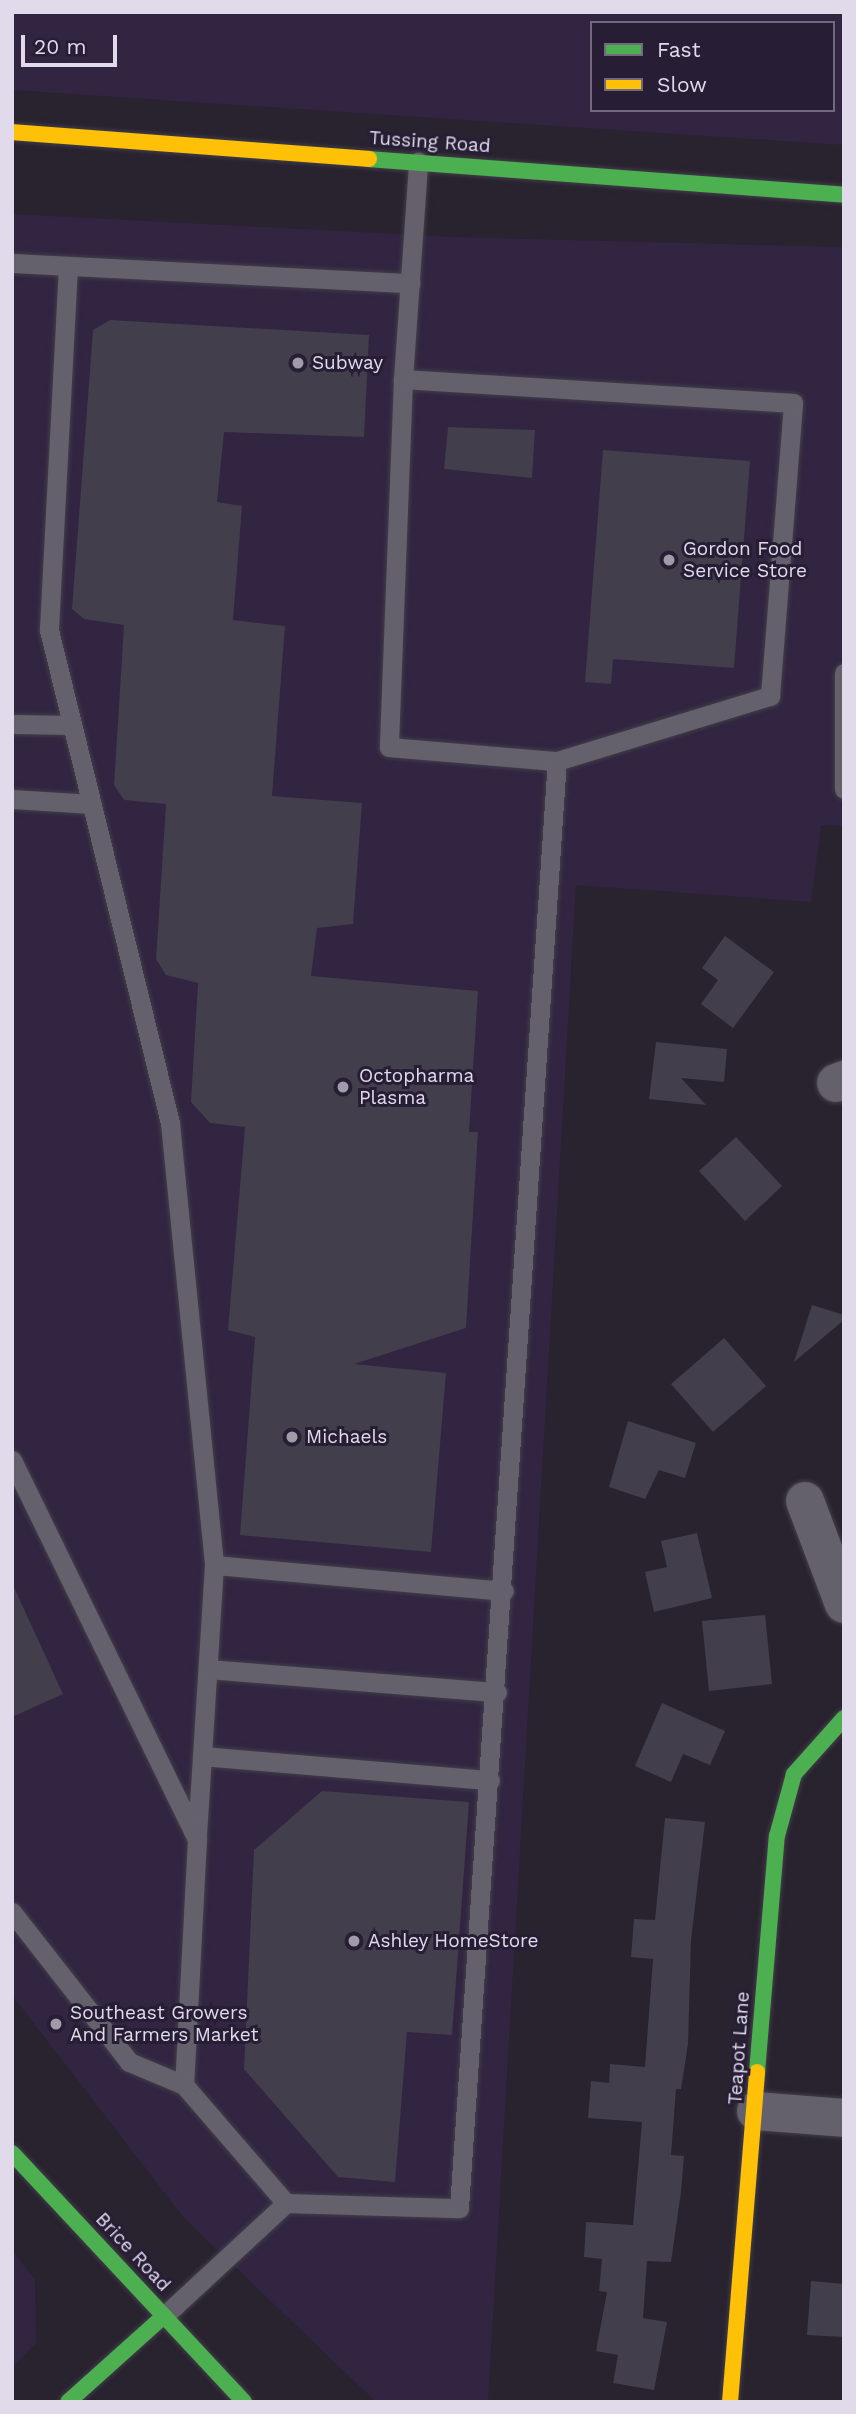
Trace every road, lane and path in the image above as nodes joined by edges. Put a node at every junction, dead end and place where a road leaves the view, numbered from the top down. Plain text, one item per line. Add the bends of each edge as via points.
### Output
1 (12, 132) edge
2 (418, 162) junction
3 (844, 195) edge
4 (12, 263) edge
5 (68, 266) junction
6 (410, 282) junction
7 (403, 379) junction
8 (844, 673) edge
9 (12, 724) edge
10 (72, 725) junction
11 (557, 761) junction
12 (844, 789) edge
13 (12, 799) edge
14 (92, 804) junction
15 (12, 1460) edge
16 (20, 1492) edge
17 (806, 1501) dead end
18 (214, 1565) junction
19 (504, 1591) junction
20 (844, 1604) edge
21 (208, 1669) junction
22 (497, 1692) junction
23 (844, 1718) edge
24 (202, 1756) junction
25 (490, 1780) junction
26 (197, 1839) junction
27 (12, 1912) edge
28 (184, 2085) junction
29 (756, 2111) junction
30 (844, 2118) edge
31 (12, 2153) edge
32 (286, 2203) junction
33 (164, 2316) junction
34 (68, 2402) edge
35 (244, 2402) edge
36 (730, 2402) edge

1 - 2 main road, Tussing Road
2 - 3 main road, Tussing Road
2 - 6 lane
4 - 5 lane
5 - 6 lane
5 - 10 lane via 49,630
6 - 7 lane
7 - 11 lane via 389,747
7 - 11 lane via 793,403 770,696
8 - 12 lane
9 - 10 lane
10 - 14 lane
11 - 19 lane
13 - 14 lane
14 - 18 lane via 170,1123
15 - 16 lane
16 - 26 lane
17 - 20 street
18 - 19 lane
18 - 21 lane
19 - 22 lane
21 - 22 lane
21 - 24 lane
22 - 25 lane
23 - 29 main road, Teapot Lane via 808,1754 783,1803
24 - 25 lane
24 - 26 lane
25 - 32 lane via 459,2208
26 - 28 lane
27 - 28 lane via 129,2062
28 - 32 lane
29 - 30 street
29 - 36 main road, Teapot Lane
31 - 33 main road, Brice Road
32 - 33 lane
33 - 34 main road, Brice Road
33 - 35 main road

